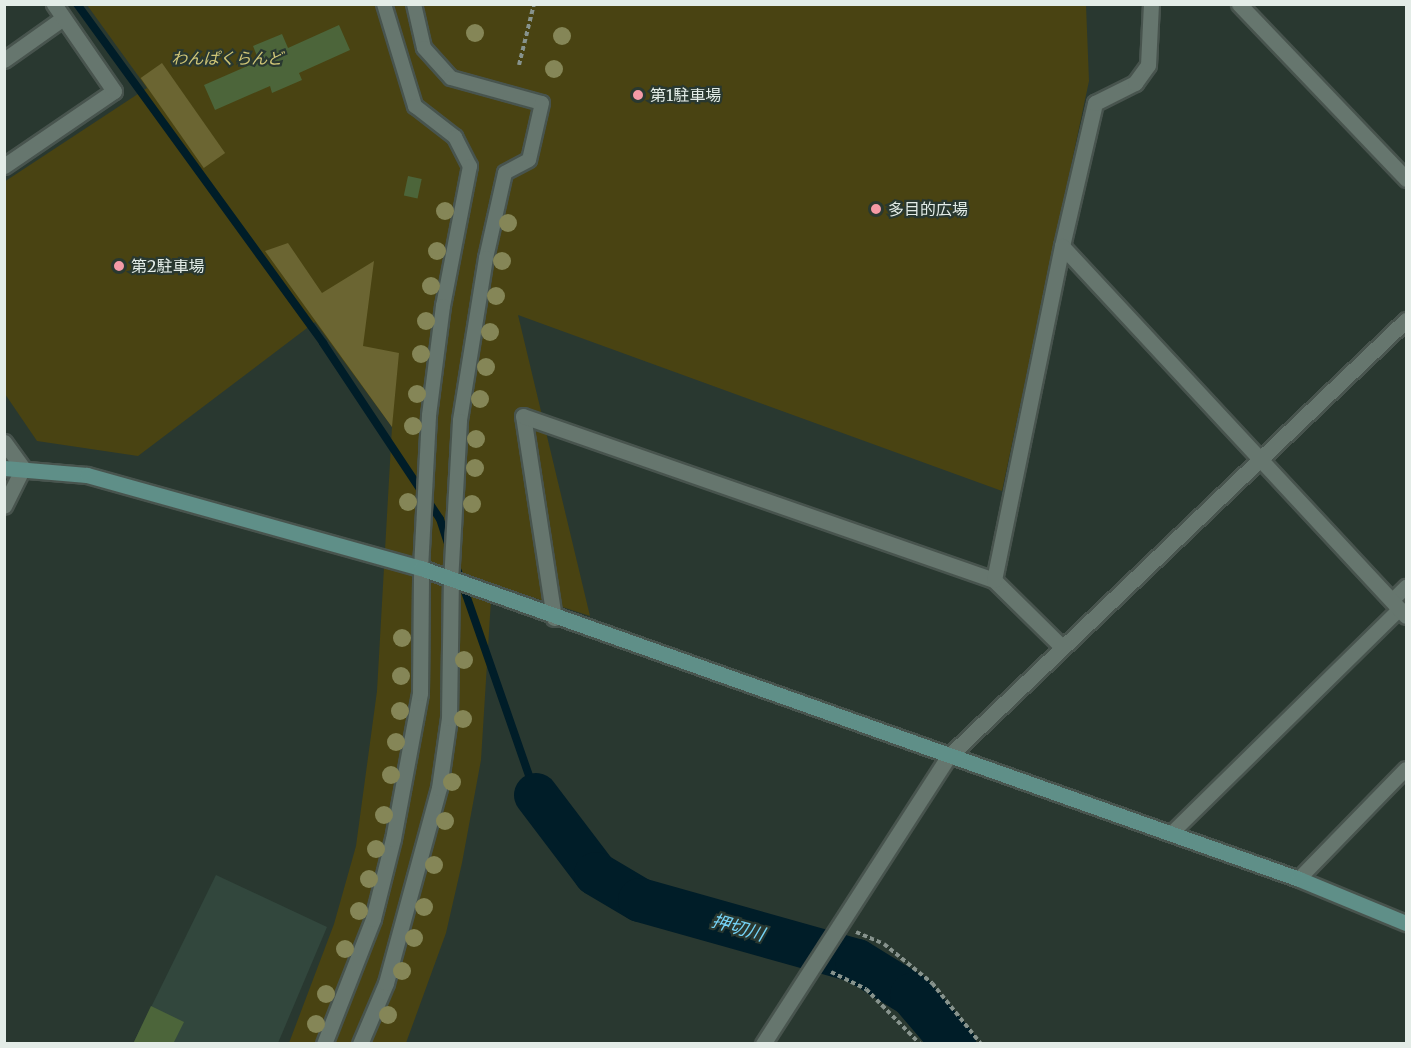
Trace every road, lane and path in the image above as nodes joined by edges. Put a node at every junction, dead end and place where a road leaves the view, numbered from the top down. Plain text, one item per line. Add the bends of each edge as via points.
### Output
1 (54, 4) edge
2 (384, 4) edge
3 (414, 4) edge
4 (534, 4) edge
5 (1151, 4) edge
6 (1239, 4) edge
7 (63, 18) junction
8 (4, 60) edge
9 (519, 65) dead end
10 (4, 166) edge
11 (1407, 179) edge
12 (1062, 246) junction
13 (1407, 320) edge
14 (4, 442) edge
15 (1260, 458) junction
16 (4, 468) edge
17 (23, 468) junction
18 (4, 506) edge
19 (421, 568) junction
20 (451, 580) junction
21 (994, 580) junction
22 (1407, 587) edge
23 (1400, 609) edge
24 (554, 618) junction
25 (1062, 647) junction
26 (948, 757) junction
27 (1407, 770) edge
28 (1170, 834) junction
29 (1299, 879) junction
30 (1407, 923) edge
31 (842, 926) junction
32 (817, 965) junction
33 (324, 1044) edge
34 (360, 1044) edge
35 (763, 1044) edge
36 (920, 1044) edge
37 (981, 1044) edge

1 - 7 street
2 - 19 lane via 415,106 455,137 470,166 442,306 429,416
3 - 20 lane via 424,48 451,78 542,103 529,160 505,172 486,258 460,421
4 - 9 path
5 - 12 street via 1148,65 1135,83 1095,103
6 - 11 street
7 - 8 street
7 - 10 street via 114,91
12 - 15 street
12 - 21 street
13 - 15 street
14 - 17 street
15 - 23 street
15 - 25 street
16 - 17 street
17 - 18 street
17 - 19 street via 87,475 177,497
19 - 20 street
19 - 33 street via 420,693 393,839 373,919
20 - 24 street
20 - 34 street via 448,718 439,788 386,983
21 - 24 street via 523,417
21 - 25 street
22 - 23 lane
23 - 28 lane
24 - 26 street
25 - 26 street
26 - 28 street
26 - 31 street
27 - 29 lane
28 - 29 street
29 - 30 street
31 - 32 street
31 - 37 path via 884,944 932,983
32 - 35 street
32 - 36 path via 866,989

